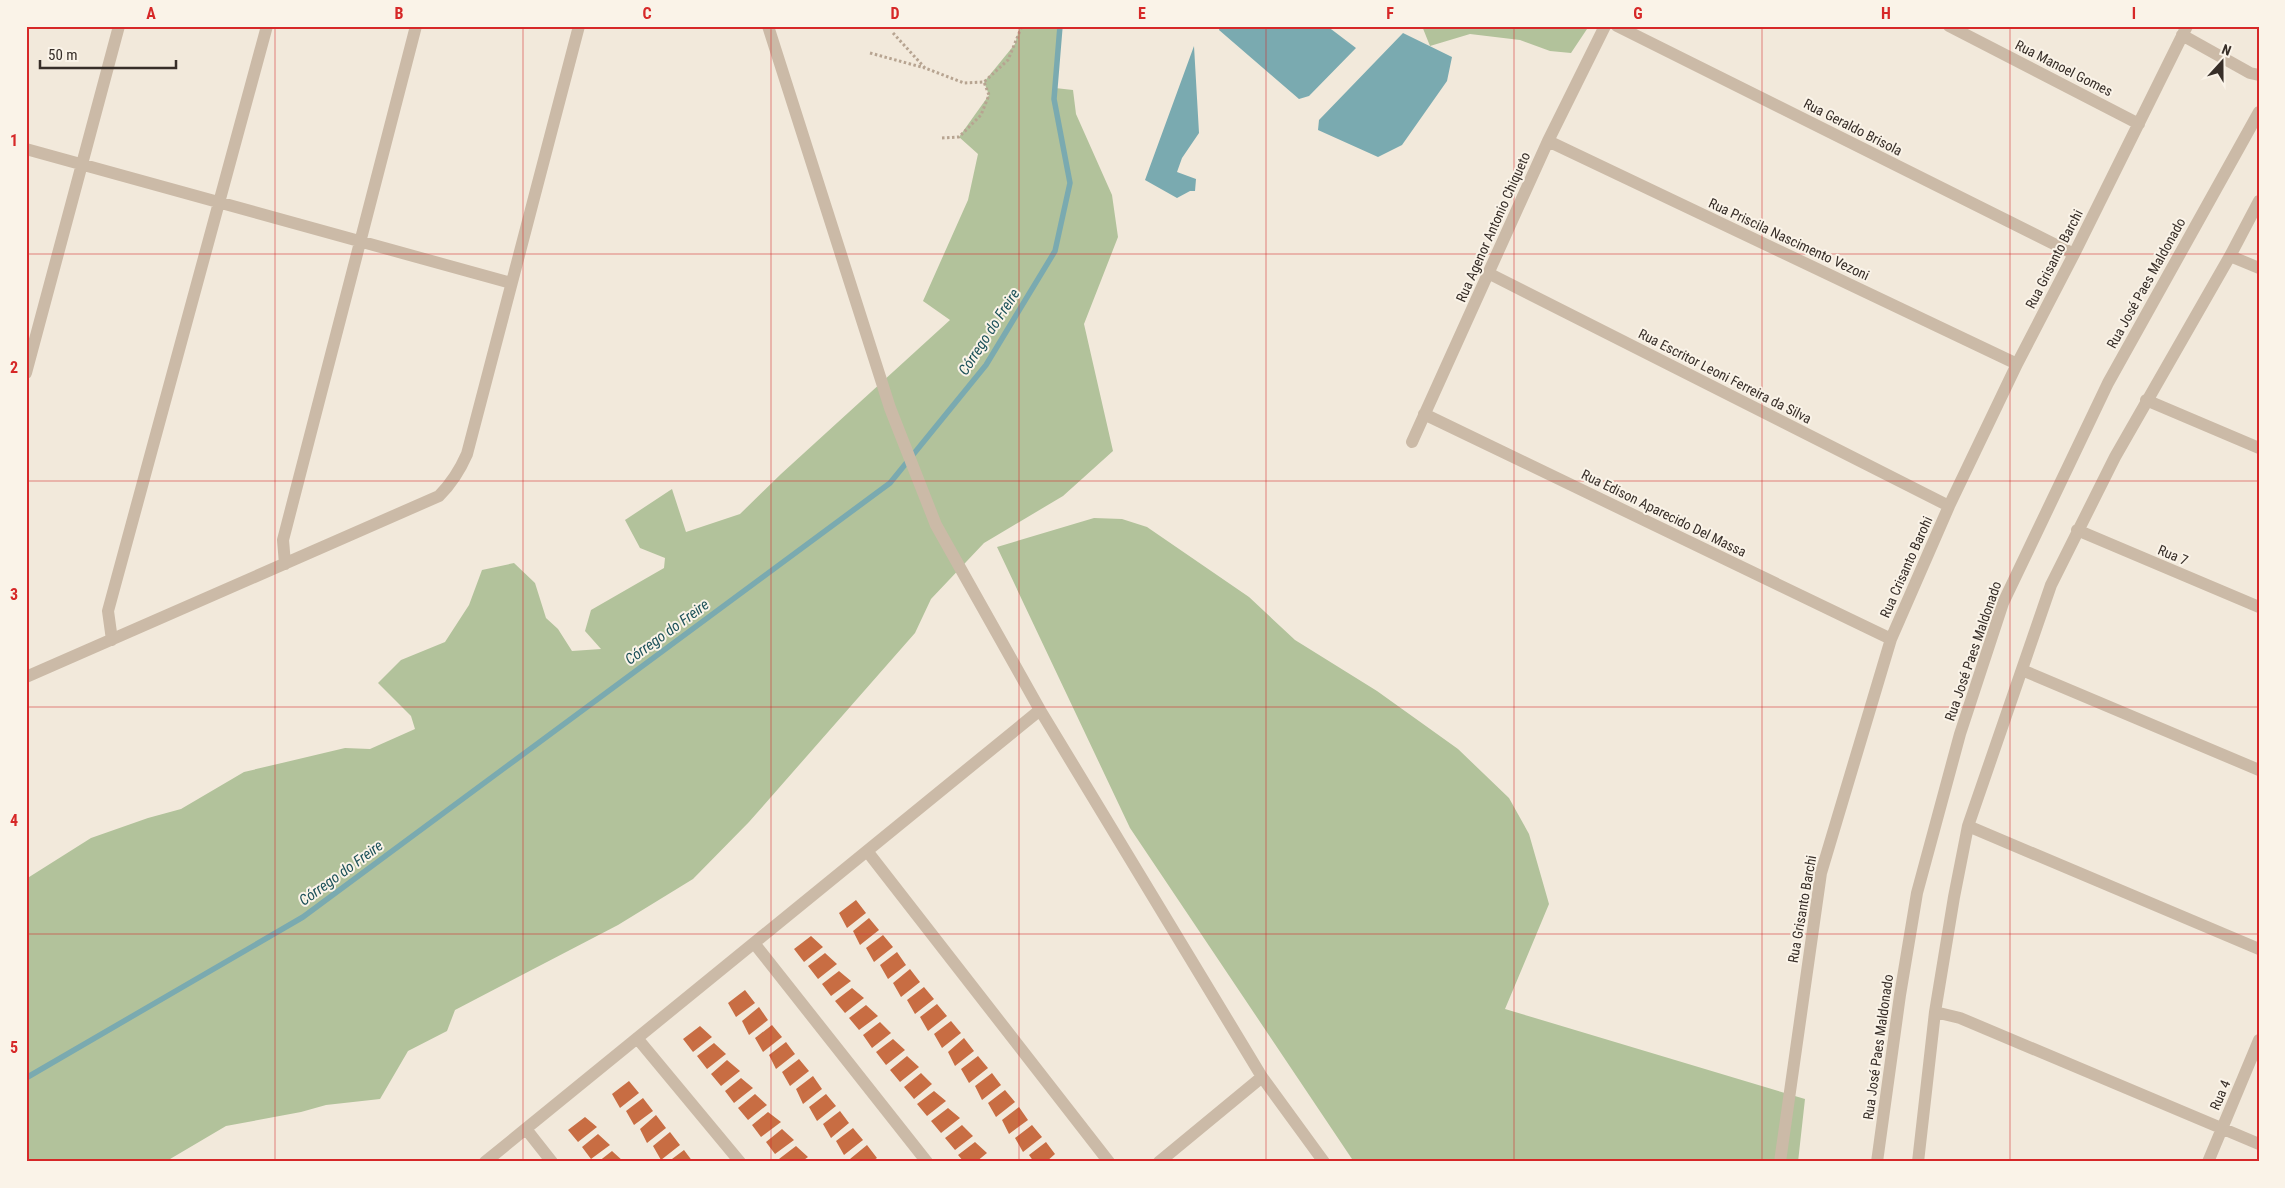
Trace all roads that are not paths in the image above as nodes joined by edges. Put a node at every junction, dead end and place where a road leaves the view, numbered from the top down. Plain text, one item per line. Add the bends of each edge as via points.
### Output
1 (119, 26) edge
2 (267, 26) edge
3 (416, 26) edge
4 (580, 26) edge
5 (768, 26) edge
6 (1605, 26) edge
7 (1617, 26) edge
8 (1949, 26) edge
9 (2185, 31) edge
10 (2259, 75) edge
11 (2259, 112) edge
12 (2139, 124) junction
13 (1548, 141) junction
14 (26, 149) edge
15 (82, 165) junction
16 (2259, 201) edge
17 (218, 202) junction
18 (359, 241) junction
19 (2074, 254) junction
20 (2230, 256) junction
21 (2259, 268) edge
22 (1488, 273) junction
23 (511, 283) junction
24 (2017, 364) junction
25 (26, 373) edge
26 (2146, 400) junction
27 (1424, 414) junction
28 (1412, 442) dead end
29 (2259, 448) edge
30 (1949, 506) junction
31 (2076, 530) junction
32 (285, 564) junction
33 (2259, 608) edge
34 (1891, 639) junction
35 (112, 640) junction
36 (2022, 670) junction
37 (26, 677) edge
38 (1040, 710) junction
39 (2259, 770) edge
40 (1968, 826) junction
41 (867, 851) junction
42 (754, 943) junction
43 (2259, 949) edge
44 (1935, 1012) junction
45 (637, 1038) junction
46 (2259, 1040) edge
47 (1262, 1077) junction
48 (526, 1129) junction
49 (2222, 1129) junction
50 (2259, 1144) edge
51 (485, 1162) edge
52 (552, 1162) edge
53 (740, 1162) edge
54 (927, 1162) edge
55 (1109, 1162) edge
56 (1159, 1162) edge
57 (1324, 1162) edge
58 (1780, 1162) edge
59 (1877, 1162) edge
60 (1918, 1162) edge
61 (2208, 1162) edge

1 - 15 street
2 - 17 street
3 - 18 street
4 - 23 street
5 - 38 street via 890,408 936,524
6 - 13 street, Rua Agenor Antonio Chiqueto
7 - 19 street, Rua Geraldo Brisola
8 - 12 street, Rua Manoel Gomes
9 - 10 street via 2250,73
9 - 12 street, Rua Grisanto Barchi
11 - 59 street, Rua José Paes Maldonado via 2108,383 2003,604 1960,734 1917,893
12 - 19 street, Rua Grisanto Barchi
13 - 22 street, Rua Agenor Antonio Chiqueto
13 - 24 street, Rua Priscila Nascimento Vezoni
14 - 15 street
15 - 17 street
15 - 25 street
16 - 20 street
17 - 18 street
17 - 35 street via 108,611
18 - 23 street
18 - 32 street via 283,540
19 - 24 street, Rua Grisanto Barchi
20 - 21 street
20 - 26 street
22 - 27 street, Rua Agenor Antonio Chiqueto
22 - 30 street, Rua Escritor Leoni Ferreira da Silva
23 - 32 street via 466,454 454,480 439,496
24 - 30 street, Rua Grisanto Barchi
26 - 29 street
26 - 31 street
27 - 28 street, Rua Agenor Antonio Chiqueto
27 - 34 street, Rua Edison Aparecido Del Massa
30 - 34 street, Rua Crisanto Barohi
31 - 33 street, Rua 7
31 - 36 street via 2051,585
32 - 35 street
34 - 58 street, Rua Grisanto Barchi via 1821,873
35 - 37 street
36 - 39 street
36 - 40 street
38 - 41 street
38 - 47 street
40 - 43 street
40 - 44 street
41 - 42 street
41 - 55 street
42 - 45 street
42 - 54 street
44 - 49 street via 1960,1018
44 - 60 street
45 - 48 street
45 - 53 street
46 - 49 street, Rua 4
47 - 56 street
47 - 57 street
48 - 51 street
48 - 52 street
49 - 50 street
49 - 61 street, Rua 4

